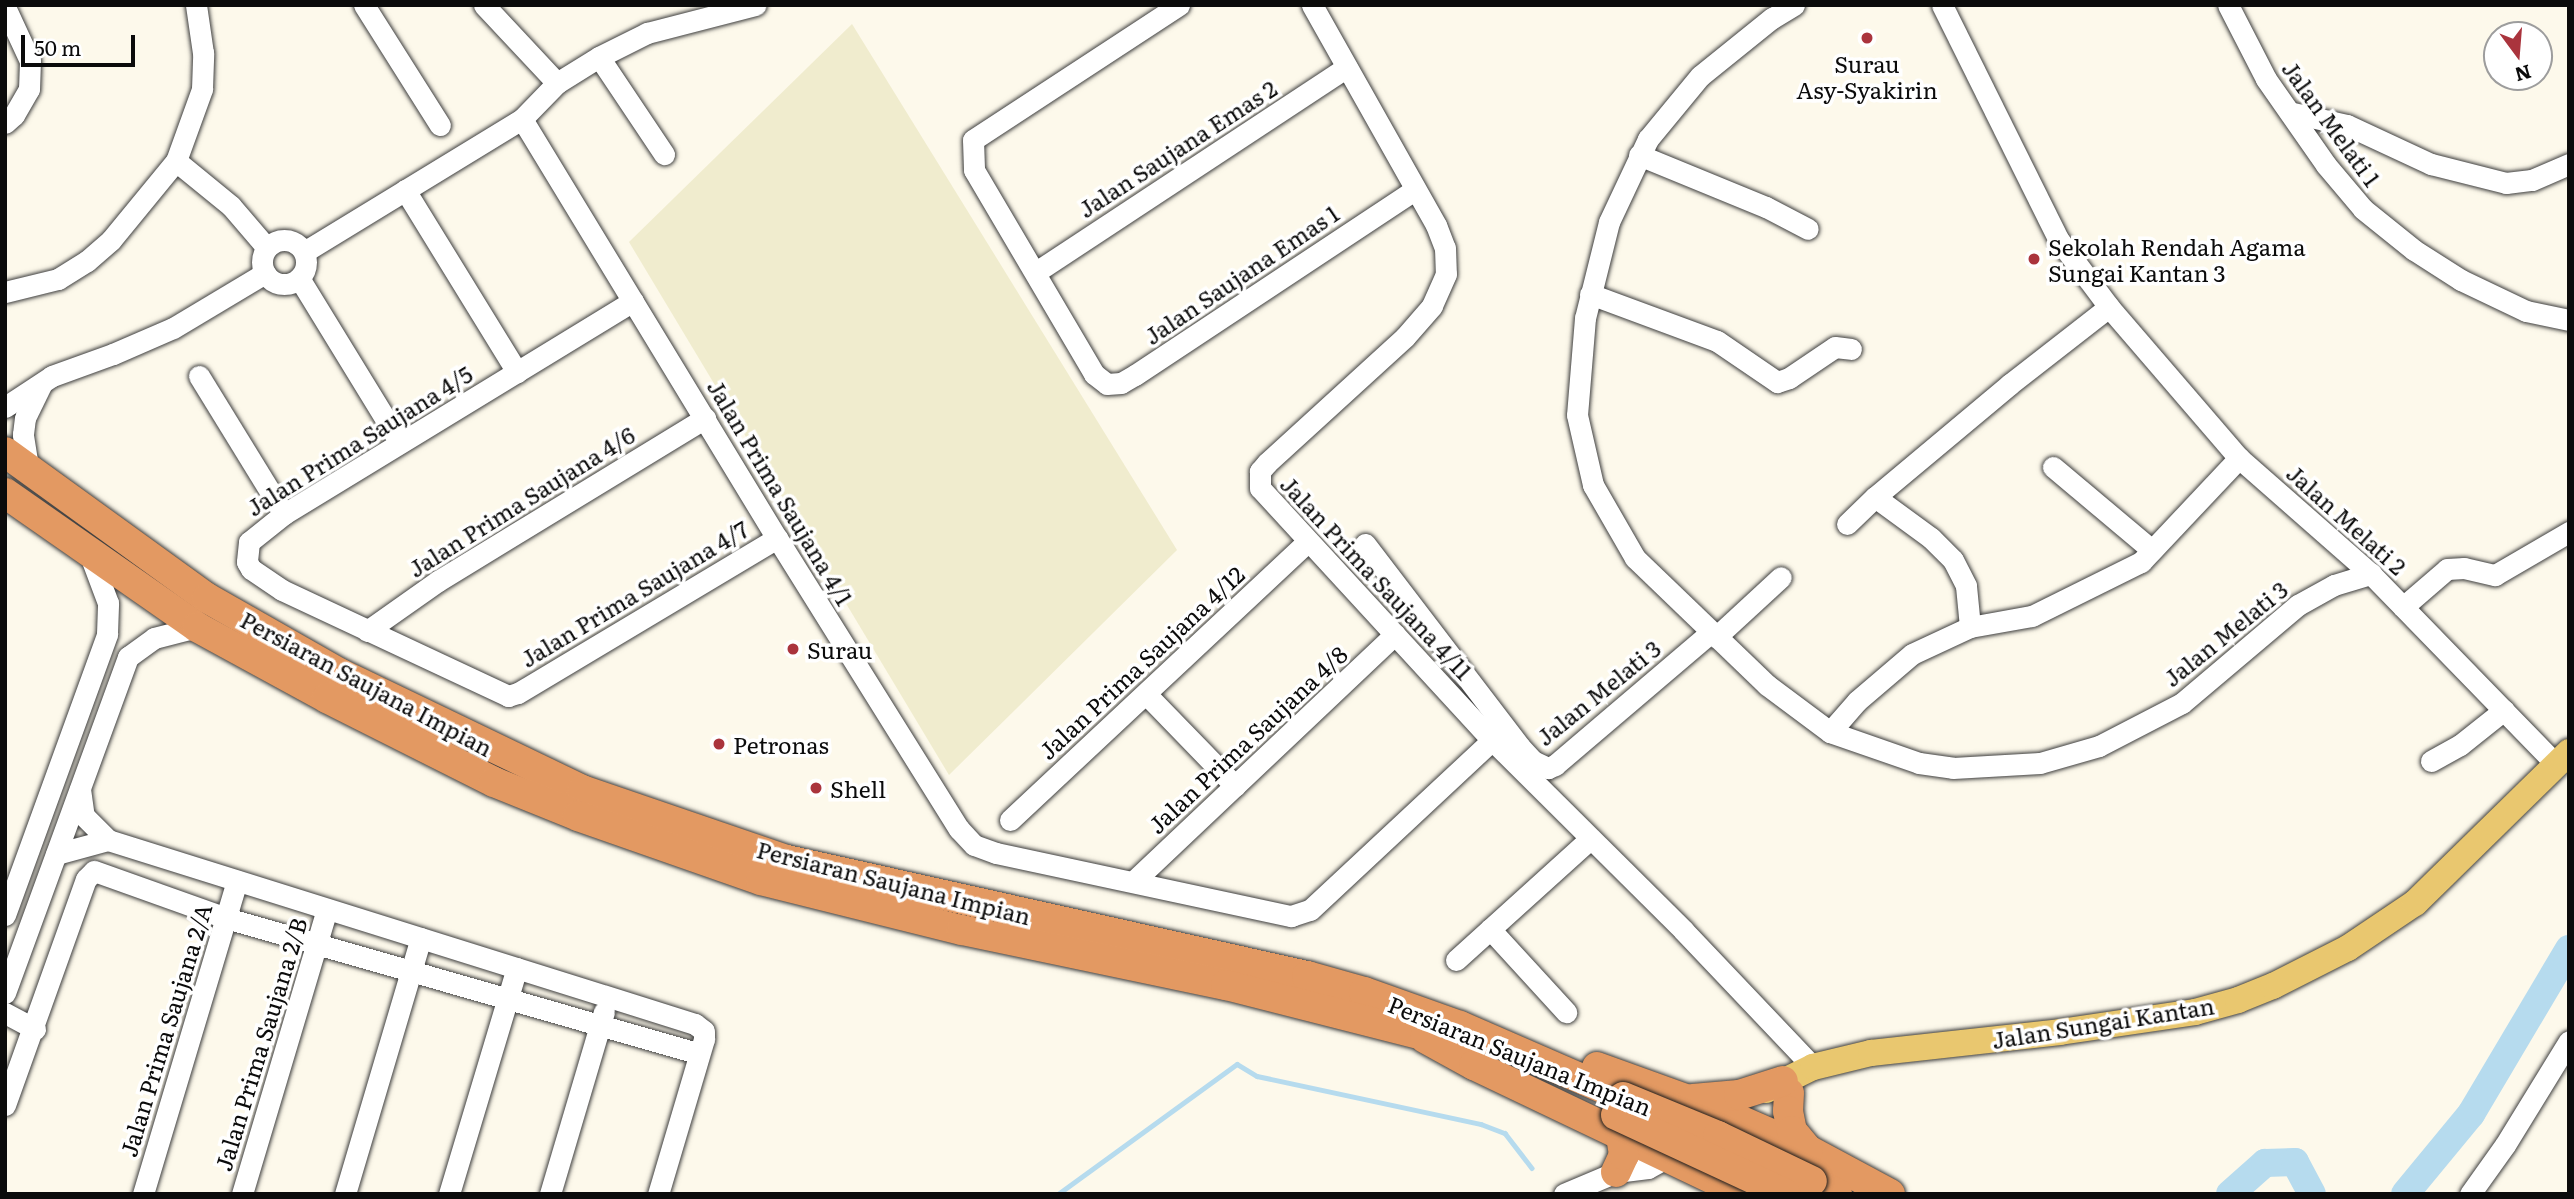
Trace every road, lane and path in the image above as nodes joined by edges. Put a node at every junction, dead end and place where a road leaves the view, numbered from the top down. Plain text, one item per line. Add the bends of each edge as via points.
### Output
1 (196, 5) edge
2 (364, 5) edge
3 (484, 5) edge
4 (755, 5) edge
5 (1179, 5) edge
6 (1311, 5) edge
7 (1794, 5) edge
8 (1942, 5) edge
9 (2228, 5) edge
10 (5, 7) edge
11 (679, 15) edge
12 (599, 57) junction
13 (1347, 67) junction
14 (557, 83) junction
15 (2292, 113) junction
16 (522, 119) junction
17 (5, 123) edge
18 (440, 125) dead end
19 (664, 154) dead end
20 (1639, 155) junction
21 (176, 161) junction
22 (2569, 164) edge
23 (405, 190) junction
24 (1415, 190) junction
25 (1808, 229) dead end
26 (267, 248) junction
27 (303, 252) junction
28 (1036, 272) junction
29 (265, 273) junction
30 (299, 278) junction
31 (5, 292) edge
32 (1590, 294) junction
33 (633, 301) junction
34 (2109, 307) junction
35 (2569, 320) edge
36 (1851, 349) dead end
37 (517, 372) junction
38 (199, 376) dead end
39 (41, 385) junction
40 (5, 407) edge
41 (705, 418) junction
42 (400, 443) junction
43 (2239, 458) junction
44 (17, 460) edge
45 (2053, 467) dead end
46 (5, 493) edge
47 (1875, 497) junction
48 (284, 514) junction
49 (1847, 524) dead end
50 (2569, 532) edge
51 (777, 538) junction
52 (1308, 541) junction
53 (1365, 544) dead end
54 (2152, 550) junction
55 (90, 555) junction
56 (2371, 573) junction
57 (1781, 577) dead end
58 (2403, 607) junction
59 (197, 627) junction
60 (1970, 627) junction
61 (367, 631) junction
62 (1395, 634) junction
63 (1714, 635) junction
64 (518, 693) joint
65 (1146, 694) junction
66 (2504, 710) junction
67 (1830, 732) junction
68 (1492, 740) junction
69 (2562, 758) edge
70 (2431, 761) dead end
71 (1235, 786) junction
72 (80, 789) junction
73 (1010, 820) dead end
74 (1590, 839) junction
75 (108, 840) junction
76 (56, 854) junction
77 (237, 881) junction
78 (1134, 881) junction
79 (327, 909) junction
80 (5, 915) edge
81 (226, 918) junction
82 (1490, 929) junction
83 (421, 938) junction
84 (317, 944) junction
85 (1456, 960) dead end
86 (517, 968) junction
87 (411, 971) junction
88 (5, 993) edge
89 (609, 997) junction
90 (507, 999) junction
91 (1566, 1012) dead end
92 (5, 1013) edge
93 (600, 1026) junction
94 (1460, 1026) junction
95 (35, 1029) junction
96 (2569, 1041) edge
97 (702, 1047) junction
98 (1845, 1060) junction
99 (1813, 1067) junction
100 (1786, 1087) junction
101 (1689, 1099) junction
102 (5, 1105) edge
103 (1620, 1116) junction
104 (1730, 1116) junction
105 (1808, 1150) junction
106 (1659, 1154) junction
107 (1616, 1172) junction
108 (1812, 1190) edge
109 (143, 1194) edge
110 (242, 1194) edge
111 (345, 1194) edge
112 (449, 1194) edge
113 (550, 1194) edge
114 (658, 1194) edge
115 (1564, 1194) edge
116 (1745, 1194) edge
117 (1890, 1194) edge
118 (2470, 1194) edge

1 - 21 street via 203,53 202,89
2 - 18 street
3 - 14 street
4 - 11 street
5 - 28 street via 973,140 974,170
6 - 13 street, Jalan Prima Saujana 4/11
7 - 20 street, Jalan Melati 3 via 1700,76
8 - 34 street, Jalan Melati 2 via 2052,228
9 - 15 street, Jalan Melati 1 via 2266,79
10 - 17 street via 30,61 29,89
11 - 12 street
12 - 14 street
12 - 19 street
13 - 24 street, Jalan Prima Saujana 4/11
13 - 28 street, Jalan Saujana Emas 2
14 - 16 street
15 - 22 street via 2347,125 2431,164 2506,183 2532,180
15 - 35 street, Jalan Melati 1 via 2326,165 2363,209 2414,250 2461,280 2526,311
16 - 23 street
16 - 33 street, Jalan Prima Saujana 4/1
20 - 25 street
20 - 32 street, Jalan Melati 3 via 1609,222
21 - 26 street via 231,206
21 - 31 street via 111,240 87,261 58,279
23 - 27 street
23 - 37 street
24 - 28 street, Jalan Saujana Emas 1 via 1121,383 1107,384 1094,374
24 - 52 street, Jalan Prima Saujana 4/11 via 1445,248 1446,274 1437,298 1405,337 1260,471 1260,488
26 - 27 street via 287,241
26 - 29 street
27 - 30 street via 306,265
29 - 30 street via 282,284
29 - 39 street via 150,340 52,376
30 - 42 street
32 - 36 street via 1717,341 1777,382 1789,379 1835,347
32 - 63 street, Jalan Melati 3 via 1577,415 1593,485 1635,558
33 - 37 street, Jalan Prima Saujana 4/5
33 - 41 street, Jalan Prima Saujana 4/1
34 - 43 street, Jalan Melati 2
34 - 47 street
37 - 42 street, Jalan Prima Saujana 4/5
38 - 48 street
39 - 40 street
39 - 44 street via 24,426
41 - 51 street, Jalan Prima Saujana 4/1
41 - 61 street, Jalan Prima Saujana 4/6 via 438,581
42 - 48 street, Jalan Prima Saujana 4/5
43 - 54 street
43 - 56 street, Jalan Melati 2
44 - 94 highway, Persiaran Saujana Impian via 207,598 341,674 582,790 787,860 1307,976
45 - 54 street
46 - 55 highway, Persiaran Saujana Impian
47 - 49 street
47 - 60 street via 1954,560 1966,586
48 - 61 street, Jalan Prima Saujana 4/5 via 249,542 251,569 267,582
50 - 58 street via 2495,576 2447,569
51 - 64 street, Jalan Prima Saujana 4/7
51 - 78 street, Jalan Prima Saujana 4/1 via 974,845
52 - 62 street, Jalan Prima Saujana 4/11
52 - 65 street, Jalan Prima Saujana 4/12
53 - 63 street, Jalan Melati 3 via 1520,747 1548,768
54 - 60 street via 2141,562 2032,616
55 - 59 highway, Persiaran Saujana Impian
55 - 80 street via 108,603 107,634
56 - 58 street, Jalan Melati 2
56 - 67 street, Jalan Melati 3 via 2334,585 2298,605 2182,703 2099,746 2040,763 1953,768 1919,763
57 - 63 street
58 - 66 street, Jalan Melati 2
59 - 72 street via 153,638 128,657
59 - 103 highway, Persiaran Saujana Impian via 494,782 644,840 761,880 962,930 1226,985 1412,1031 1474,1049
60 - 67 street via 1912,654 1857,701
61 - 64 street, Jalan Prima Saujana 4/5 via 498,692
62 - 68 street, Jalan Prima Saujana 4/11
62 - 71 street, Jalan Prima Saujana 4/8
63 - 67 street, Jalan Melati 3 via 1767,685
65 - 71 street
65 - 73 street, Jalan Prima Saujana 4/12
66 - 69 street, Jalan Melati 2
66 - 70 street
68 - 74 street, Jalan Prima Saujana 4/11
68 - 78 street, Jalan Prima Saujana 4/1 via 1310,910 1291,916
69 - 98 main road, Jalan Sungai Kantan via 2414,903 2348,948 2273,986 2195,1012 1905,1048
71 - 78 street, Jalan Prima Saujana 4/8
72 - 75 street via 84,816
72 - 76 street
74 - 82 street
74 - 99 street, Jalan Prima Saujana 4/11
75 - 76 street
75 - 77 street
76 - 88 street
77 - 79 street
77 - 81 street, Jalan Prima Saujana 2/A
79 - 83 street
79 - 84 street, Jalan Prima Saujana 2/B
81 - 84 street
81 - 95 street via 94,872 86,879
81 - 109 street, Jalan Prima Saujana 2/A
82 - 85 street
82 - 91 street
83 - 86 street
83 - 87 street
84 - 87 street
84 - 110 street, Jalan Prima Saujana 2/B
86 - 89 street
86 - 90 street
87 - 90 street
87 - 111 street
89 - 93 street
89 - 97 street via 695,1024 704,1031
90 - 93 street
90 - 112 street
92 - 95 street
93 - 97 street
93 - 113 street
94 - 101 highway via 1494,1032
94 - 103 highway, Persiaran Saujana Impian
95 - 102 street
96 - 118 street
97 - 114 street
98 - 99 main road, Jalan Sungai Kantan
98 - 100 main road, Jalan Sungai Kantan
99 - 100 main road, Jalan Sungai Kantan
100 - 101 highway
100 - 104 main road, Jalan Sungai Kantan
100 - 105 highway via 1792,1131
101 - 104 highway
103 - 106 highway
103 - 107 highway via 1624,1155
103 - 108 highway, Persiaran Saujana Impian, bridge
104 - 105 highway
104 - 106 main road, Jalan Sungai Kantan
105 - 117 highway
106 - 107 street
106 - 116 highway
107 - 115 street

